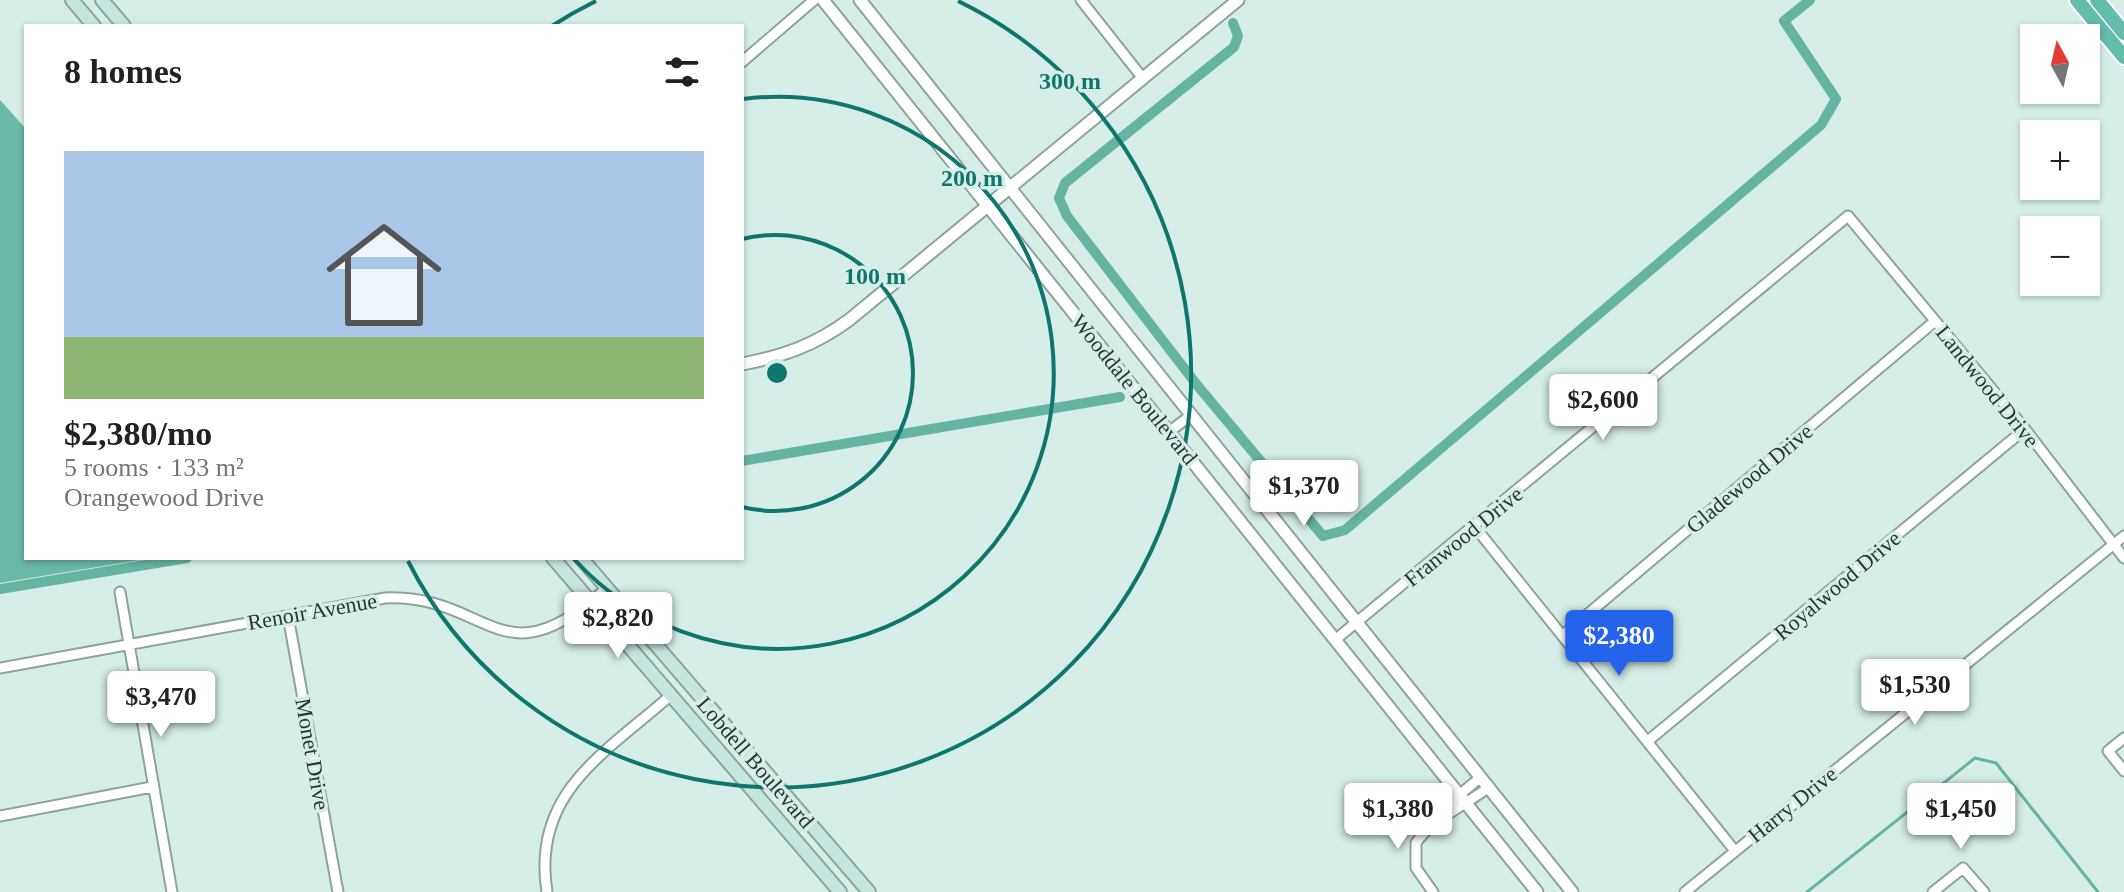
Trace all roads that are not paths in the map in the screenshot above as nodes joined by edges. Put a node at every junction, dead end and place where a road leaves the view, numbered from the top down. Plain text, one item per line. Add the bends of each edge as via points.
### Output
1 (72, 0) edge
2 (102, 0) edge
3 (814, 0) edge
4 (823, 0) edge
5 (860, 0) edge
6 (1081, 0) edge
7 (1238, 0) edge
8 (2077, 0) edge
9 (2097, 0) edge
10 (92, 24) edge
11 (122, 24) edge
12 (2124, 33) edge
13 (2124, 57) edge
14 (744, 60) edge
15 (1141, 76) junction
16 (1007, 187) junction
17 (987, 204) junction
18 (1848, 216) joint
19 (1935, 321) junction
20 (744, 364) edge
21 (1191, 415) junction
22 (2025, 429) junction
23 (1169, 432) junction
24 (1475, 527) junction
25 (2124, 536) edge
26 (2113, 545) junction
27 (2124, 558) edge
28 (555, 560) edge
29 (583, 560) edge
30 (607, 588) junction
31 (120, 592) dead end
32 (592, 602) junction
33 (288, 616) junction
34 (1358, 622) junction
35 (1563, 635) junction
36 (1335, 640) junction
37 (655, 644) junction
38 (129, 645) junction
39 (639, 657) junction
40 (0, 668) edge
41 (671, 695) junction
42 (2124, 738) edge
43 (1649, 740) junction
44 (2124, 771) edge
45 (1485, 782) junction
46 (152, 787) junction
47 (1463, 799) junction
48 (0, 816) edge
49 (1735, 851) junction
50 (854, 874) junction
51 (839, 891) edge
52 (172, 892) edge
53 (338, 892) edge
54 (547, 892) edge
55 (869, 892) edge
56 (1433, 892) edge
57 (1537, 892) edge
58 (1572, 892) edge
59 (1685, 892) edge
60 (1933, 892) edge
61 (1984, 892) edge

1 - 10 main road
2 - 11 main road
3 - 14 street
4 - 17 street, Wooddale Boulevard
5 - 16 street, Wooddale Boulevard
6 - 15 street
7 - 15 street
8 - 13 highway
9 - 12 highway
15 - 16 street
16 - 17 street
16 - 21 street, Wooddale Boulevard
17 - 20 street via 822,340
17 - 23 street, Wooddale Boulevard
18 - 19 street, Landwood Drive
18 - 24 street, Franwood Drive
19 - 22 street, Landwood Drive
19 - 35 street, Gladewood Drive
21 - 23 street
21 - 34 street, Wooddale Boulevard
22 - 26 street, Landwood Drive
22 - 43 street, Royalwood Drive
23 - 36 street, Wooddale Boulevard
24 - 34 street, Franwood Drive
24 - 35 street
25 - 26 street, Harry Drive
26 - 27 street, Landwood Drive
26 - 49 street, Harry Drive
28 - 32 main road, Lobdell Boulevard
29 - 30 main road, Lobdell Boulevard
30 - 32 street, Renoir Avenue
30 - 37 main road, Lobdell Boulevard
31 - 38 street
32 - 33 street, Renoir Avenue via 546,630 517,634 493,630 436,602 410,597
32 - 39 main road, Lobdell Boulevard
33 - 38 street, Renoir Avenue
33 - 53 street, Monet Drive
34 - 36 street, Franwood Drive
34 - 45 street, Wooddale Boulevard
35 - 43 street
36 - 47 street, Wooddale Boulevard
37 - 39 street
37 - 50 main road, Lobdell Boulevard
38 - 40 street, Renoir Avenue
38 - 46 street
39 - 41 main road, Lobdell Boulevard
41 - 51 main road, Lobdell Boulevard
41 - 54 street via 562,796 548,825
42 - 44 street via 2108,751
43 - 49 street
45 - 47 street
45 - 58 street, Wooddale Boulevard
46 - 48 street
46 - 52 street
47 - 56 street via 1447,805 1419,839 1416,868
47 - 57 street, Wooddale Boulevard
49 - 59 street, Harry Drive
50 - 51 main road
50 - 55 main road, Lobdell Boulevard
60 - 61 street via 1963,868

